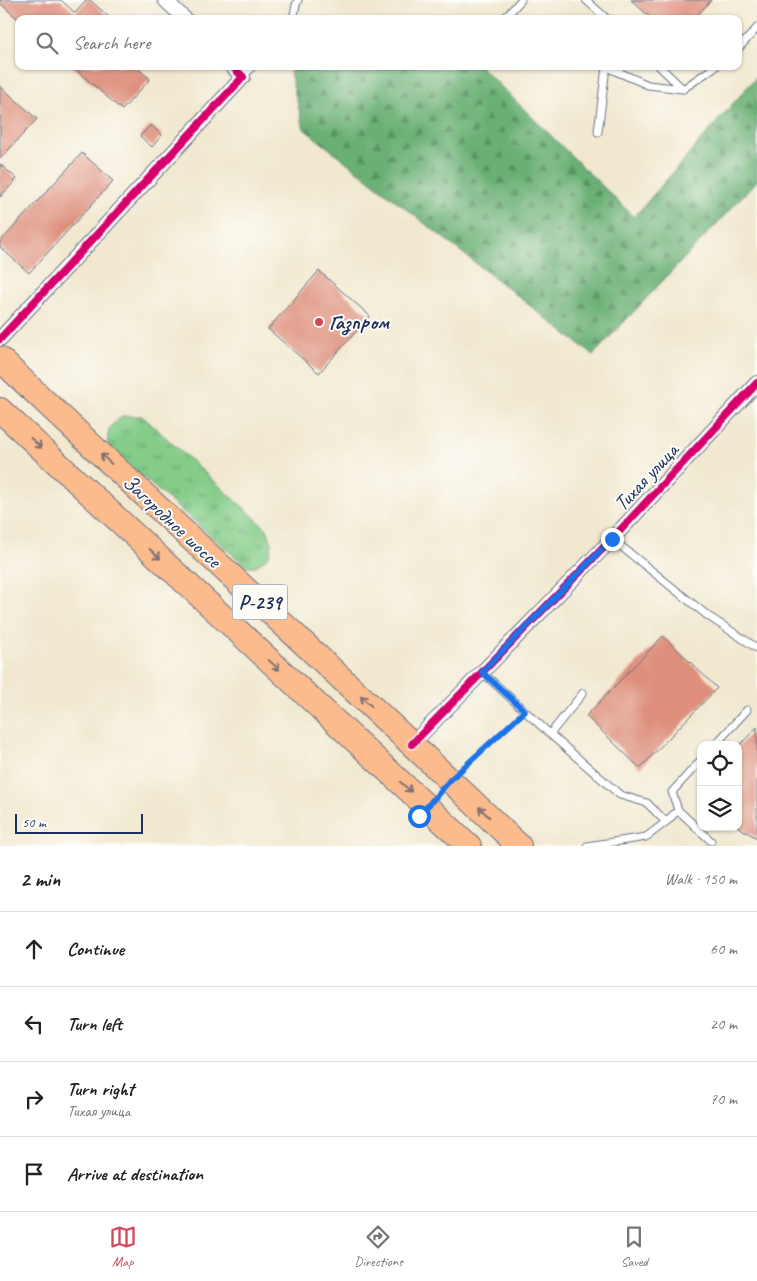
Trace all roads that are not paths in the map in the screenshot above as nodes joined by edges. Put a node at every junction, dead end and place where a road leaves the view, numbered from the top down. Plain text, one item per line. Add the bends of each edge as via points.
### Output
1 (165, 0) edge
2 (298, 0) edge
3 (521, 0) edge
4 (586, 0) edge
5 (181, 15) edge
6 (294, 15) edge
7 (508, 15) edge
8 (603, 15) edge
9 (757, 28) edge
10 (742, 45) edge
11 (236, 70) edge
12 (249, 70) edge
13 (605, 70) edge
14 (612, 70) edge
15 (663, 70) edge
16 (710, 70) edge
17 (243, 77) junction
18 (683, 89) junction
19 (598, 132) dead end
20 (0, 339) edge
21 (0, 359) edge
22 (757, 383) edge
23 (0, 410) edge
24 (612, 539) junction
25 (757, 648) edge
26 (482, 672) junction
27 (583, 693) dead end
28 (747, 710) dead end
29 (550, 734) junction
30 (719, 741) edge
31 (412, 744) junction
32 (697, 764) edge
33 (387, 770) junction
34 (678, 810) junction
35 (666, 822) junction
36 (711, 841) dead end
37 (469, 846) edge
38 (519, 846) edge
39 (587, 846) edge

1 - 5 street
2 - 6 lane
3 - 7 lane
4 - 8 lane
9 - 10 lane
11 - 17 street
12 - 17 lane
13 - 19 lane
14 - 18 lane via 648,85
15 - 18 lane
16 - 18 lane
17 - 20 street
31 -> 21 highway, Загородное шоссе / Р-239
22 - 24 street, Тихая улица
23 -> 33 highway, Загородное шоссе / Р-239
24 - 25 lane via 708,616
24 - 26 street, Тихая улица
26 - 29 lane
26 - 31 street, Тихая улица
27 - 29 lane
28 - 30 lane
29 - 35 lane via 620,795 647,803
31 - 33 highway
38 -> 31 highway, Загородное шоссе / Р-239
32 - 34 lane via 672,792
33 -> 37 highway, Загородное шоссе / Р-239
34 - 35 lane
34 - 36 lane
35 - 39 lane via 646,837

